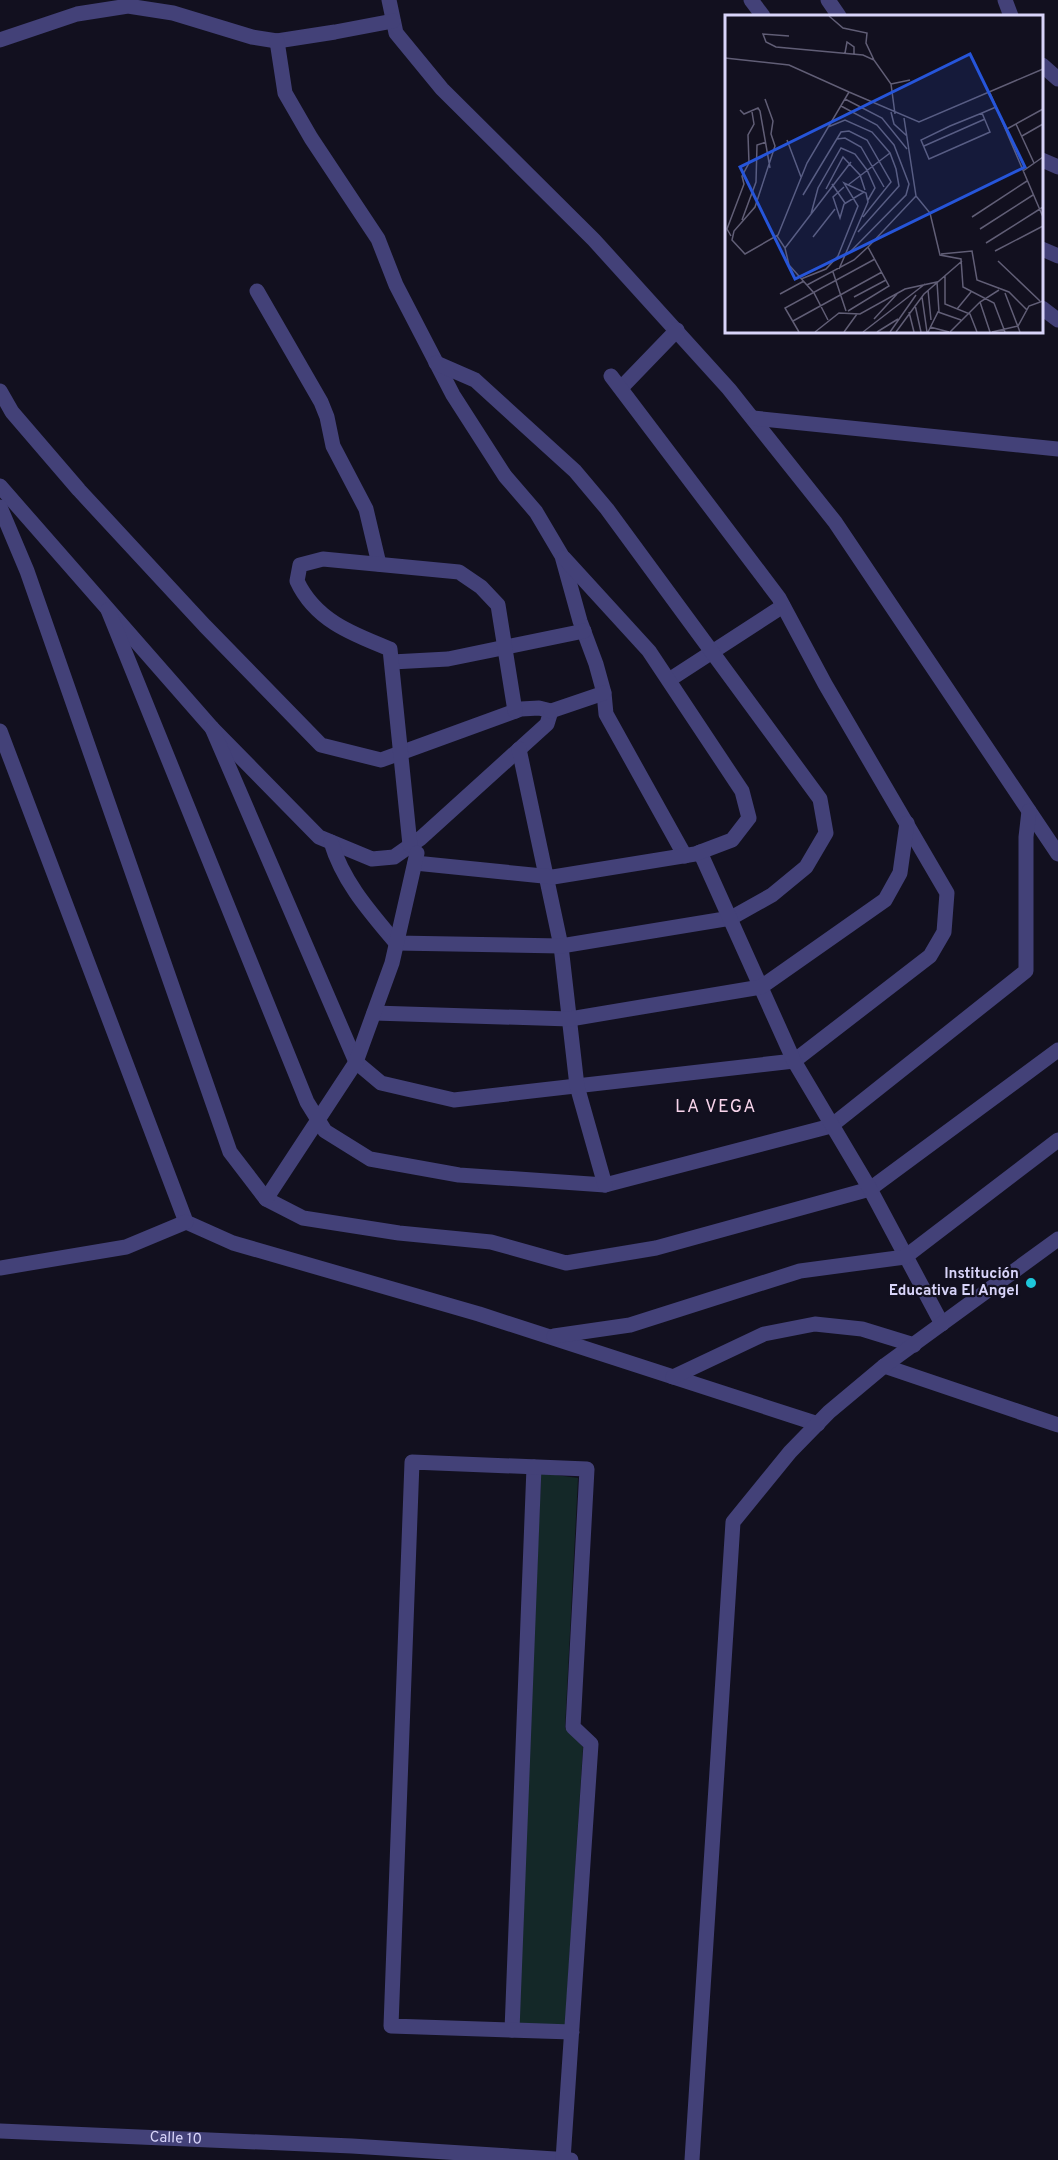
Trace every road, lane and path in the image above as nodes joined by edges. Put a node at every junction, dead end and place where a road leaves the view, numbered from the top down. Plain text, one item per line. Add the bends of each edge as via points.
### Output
1 (388, 0) edge
2 (751, 0) edge
3 (828, 0) edge
4 (1005, 0) edge
5 (762, 15) edge
6 (838, 15) edge
7 (1011, 15) edge
8 (393, 21) junction
9 (0, 40) edge
10 (277, 40) junction
11 (1043, 67) edge
12 (1058, 79) edge
13 (1043, 161) edge
14 (1058, 167) edge
15 (1043, 250) edge
16 (1058, 256) edge
17 (257, 291) dead end
18 (1043, 309) edge
19 (1058, 320) edge
20 (676, 330) junction
21 (436, 363) junction
22 (0, 391) edge
23 (753, 418) junction
24 (1058, 449) edge
25 (0, 486) edge
26 (0, 507) edge
27 (562, 556) junction
28 (379, 564) junction
29 (783, 606) junction
30 (108, 610) junction
31 (584, 631) junction
32 (506, 649) junction
33 (714, 652) junction
34 (392, 662) junction
35 (669, 680) junction
36 (604, 693) junction
37 (515, 711) junction
38 (551, 711) junction
39 (212, 728) junction
40 (0, 731) edge
41 (519, 749) junction
42 (402, 753) junction
43 (1029, 811) junction
44 (907, 824) junction
45 (332, 842) junction
46 (416, 842) junction
47 (700, 852) junction
48 (1058, 854) edge
49 (685, 856) junction
50 (415, 863) junction
51 (546, 876) junction
52 (731, 918) junction
53 (396, 943) junction
54 (561, 946) junction
55 (761, 987) junction
56 (374, 1012) junction
57 (570, 1019) junction
58 (1058, 1050) edge
59 (794, 1061) junction
60 (356, 1062) junction
61 (577, 1086) junction
62 (319, 1121) junction
63 (831, 1126) junction
64 (1058, 1140) edge
65 (605, 1185) junction
66 (870, 1189) junction
67 (266, 1199) junction
68 (186, 1222) junction
69 (1058, 1239) edge
70 (905, 1257) junction
71 (0, 1268) edge
72 (942, 1324) junction
73 (548, 1337) junction
74 (914, 1345) junction
75 (885, 1366) junction
76 (674, 1377) junction
77 (818, 1424) junction
78 (1058, 1425) edge
79 (534, 1467) junction
80 (512, 2030) junction
81 (572, 2032) junction
82 (0, 2131) edge
83 (352, 2153) edge
84 (563, 2160) edge
85 (571, 2160) edge
86 (692, 2160) edge

1 - 8 street
2 - 5 street
3 - 6 street
4 - 7 street
8 - 10 street
8 - 20 street via 396,33 442,89 594,240
9 - 10 street via 77,14 128,6 173,13 252,37
10 - 21 street via 285,93 378,239 396,285
11 - 12 street
13 - 14 street
15 - 16 street
17 - 28 street via 321,402 333,446 366,509
18 - 19 street
20 - 23 street
20 - 29 street via 616,382
21 - 27 street via 505,476 536,513
21 - 33 street via 475,380 575,471
22 - 42 street via 12,412 79,490 321,744 381,760
23 - 24 street
23 - 43 street via 835,522
25 - 30 street
26 - 67 street via 27,571 230,1152
27 - 31 street
27 - 35 street via 649,651
28 - 32 street via 459,572 498,605
28 - 34 street via 310,561 300,565 297,581 314,609 390,650
29 - 33 street
29 - 44 street
30 - 39 street
30 - 62 street via 307,1102
31 - 32 street
31 - 36 street
32 - 34 street via 448,660
32 - 37 street
33 - 35 street
33 - 52 street via 820,799 826,833 806,867 772,895
34 - 42 street
35 - 47 street via 742,791 749,818 732,840
36 - 38 street
36 - 49 street via 606,714
37 - 38 street
37 - 42 street
38 - 41 street via 547,724
39 - 45 street via 319,837
39 - 60 street
40 - 68 street
41 - 46 street
41 - 51 street
42 - 46 street
43 - 48 street
43 - 63 street via 1026,971
44 - 55 street via 900,873 885,900
44 - 59 street via 947,893 944,932 930,956
45 - 46 street via 372,859 394,857
45 - 53 street via 337,862 359,899
46 - 50 street
47 - 49 street
47 - 52 street
49 - 51 street
50 - 51 street
50 - 53 street
51 - 54 street
52 - 54 street
52 - 55 street
53 - 54 street
53 - 56 street
54 - 57 street
55 - 57 street
55 - 59 street
56 - 57 street
56 - 60 street
57 - 61 street
58 - 66 street
59 - 61 street
59 - 63 street
60 - 61 street via 381,1083 454,1100
60 - 62 street
61 - 65 street
62 - 65 street via 325,1131 370,1159 459,1175
62 - 67 street
63 - 65 street
63 - 66 street
64 - 70 street
66 - 67 street via 656,1248 566,1263 491,1242 303,1218
66 - 70 street
68 - 71 street via 126,1247
68 - 73 street via 233,1242
69 - 72 street
70 - 72 street
70 - 73 street via 800,1270 630,1325
72 - 74 street
73 - 76 street
74 - 75 street
74 - 76 street via 862,1329 814,1324 764,1334
75 - 77 street
75 - 78 street
76 - 77 street
77 - 86 street via 733,1522
79 - 80 street
79 - 80 street via 412,1462 391,2026
79 - 81 street via 587,1468 573,1727 591,1744
80 - 81 street
81 - 84 street
82 - 83 street, Calle 10
83 - 84 street, Calle 10
84 - 85 street, Calle 10

